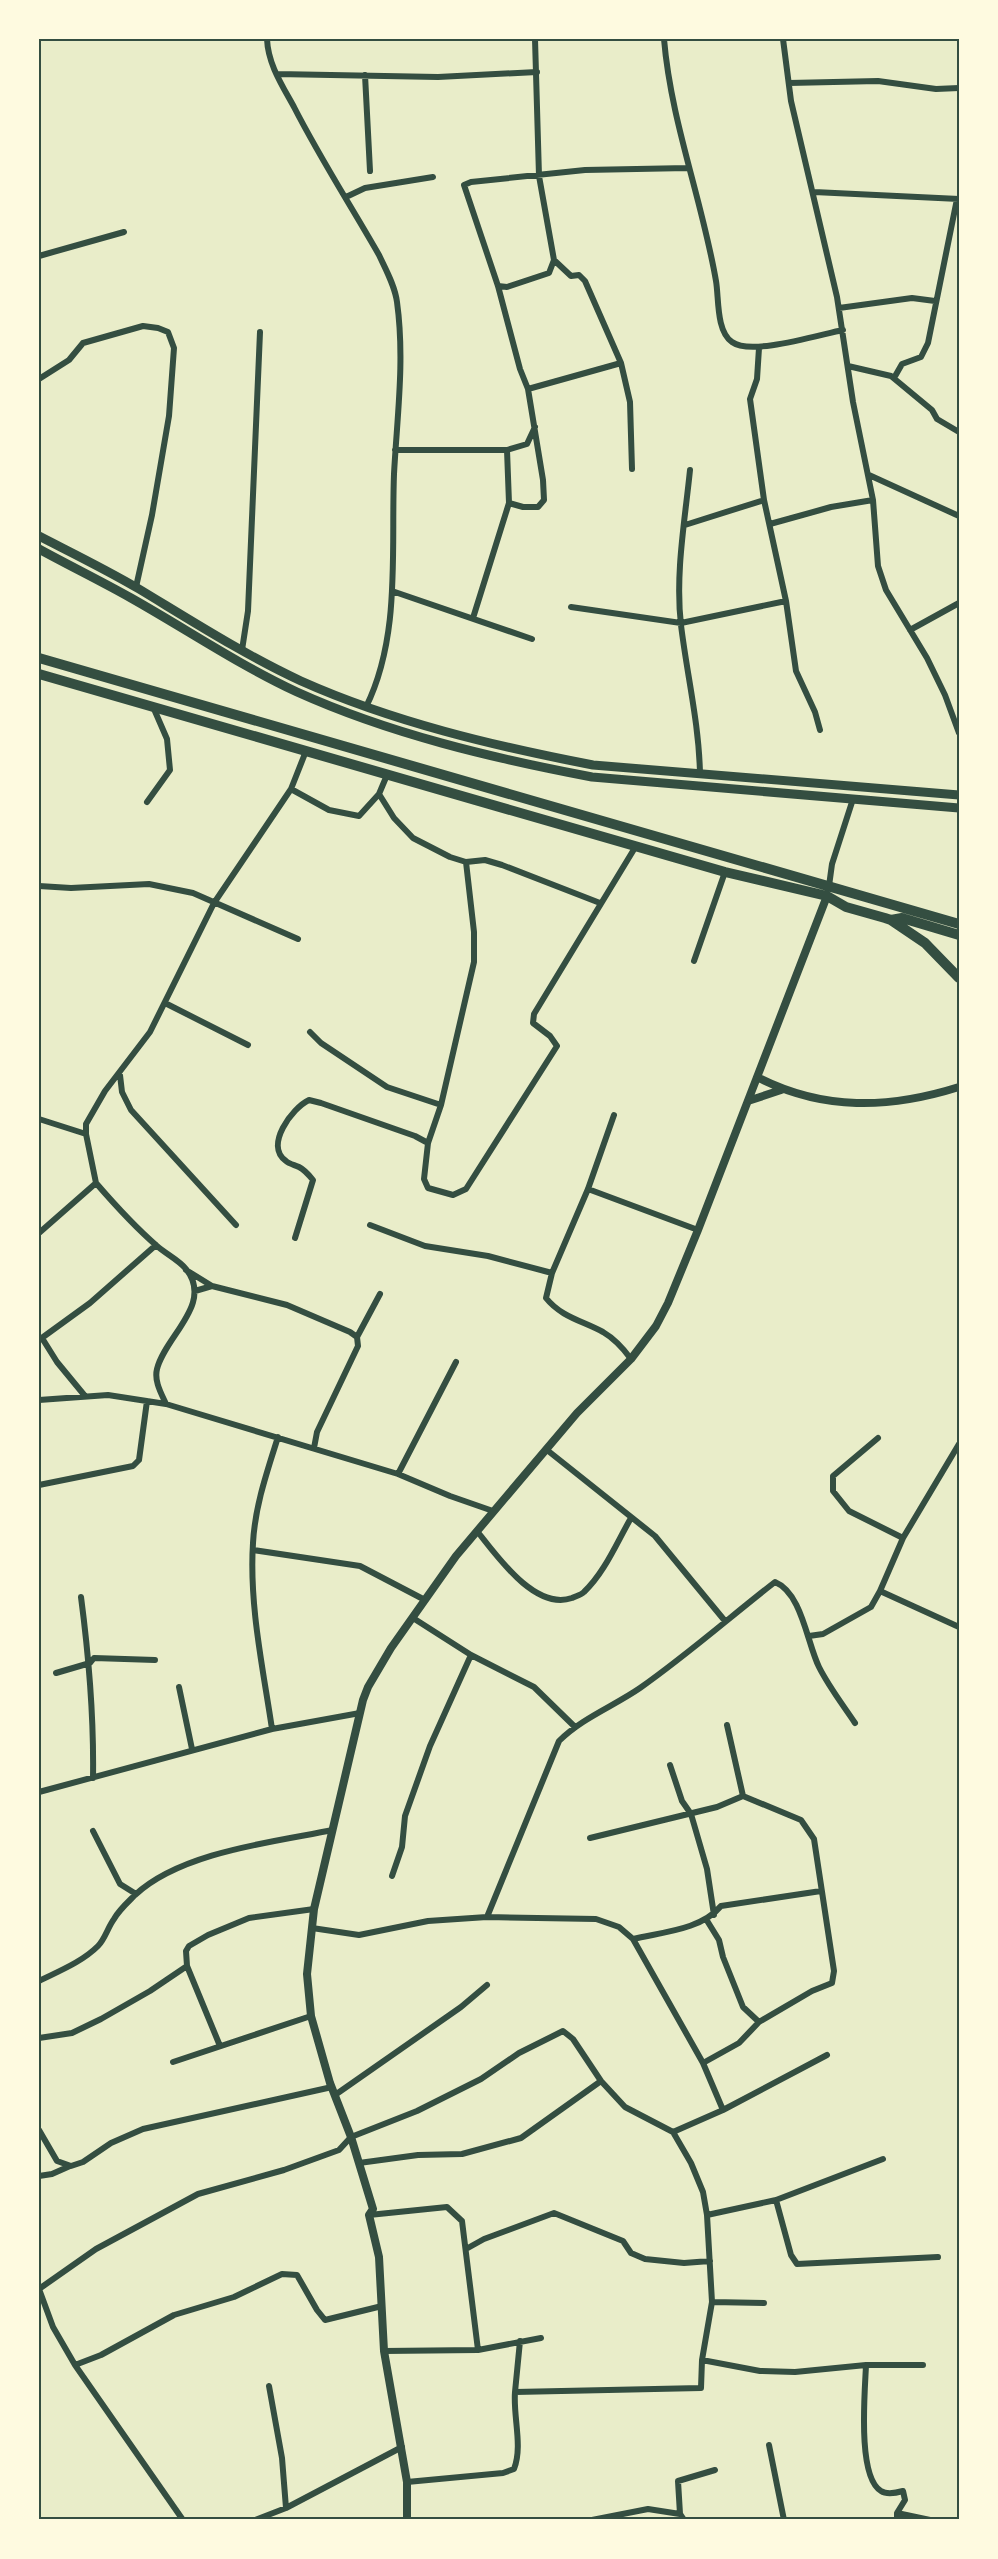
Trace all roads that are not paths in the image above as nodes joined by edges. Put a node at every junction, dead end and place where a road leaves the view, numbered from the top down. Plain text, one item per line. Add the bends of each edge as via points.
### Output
1 (267, 39) edge
2 (535, 39) edge
3 (663, 39) edge
4 (783, 39) edge
5 (537, 72) junction
6 (277, 75) junction
7 (365, 75) junction
8 (789, 83) junction
9 (959, 88) edge
10 (688, 168) junction
11 (370, 171) dead end
12 (539, 176) junction
13 (433, 177) dead end
14 (813, 192) junction
15 (346, 197) junction
16 (958, 199) edge
17 (124, 232) dead end
18 (39, 256) edge
19 (554, 260) junction
20 (498, 286) junction
21 (935, 301) junction
22 (839, 308) junction
23 (843, 330) junction
24 (260, 332) dead end
25 (759, 348) junction
26 (621, 363) junction
27 (848, 366) junction
28 (894, 378) junction
29 (39, 380) edge
30 (528, 389) junction
31 (535, 427) junction
32 (959, 432) edge
33 (395, 450) junction
34 (507, 450) junction
35 (632, 469) dead end
36 (690, 470) dead end
37 (869, 475) junction
38 (764, 500) junction
39 (873, 500) junction
40 (509, 503) junction
41 (959, 516) edge
42 (770, 524) junction
43 (685, 525) junction
44 (39, 536) edge
45 (39, 549) edge
46 (75, 555) junction
47 (69, 565) junction
48 (135, 587) junction
49 (392, 591) junction
50 (786, 601) junction
51 (959, 603) edge
52 (571, 607) dead end
53 (473, 618) junction
54 (681, 623) junction
55 (910, 630) junction
56 (532, 639) dead end
57 (242, 650) junction
58 (39, 658) edge
59 (39, 674) edge
60 (366, 707) junction
61 (154, 709) junction
62 (820, 730) dead end
63 (959, 733) edge
64 (306, 751) junction
65 (700, 774) junction
66 (387, 775) junction
67 (820, 783) junction
68 (291, 789) junction
69 (378, 794) junction
70 (959, 795) edge
71 (820, 796) junction
72 (853, 799) junction
73 (147, 802) dead end
74 (959, 808) edge
75 (636, 846) junction
76 (466, 862) junction
77 (725, 873) junction
78 (39, 886) edge
79 (828, 891) junction
80 (214, 903) junction
81 (600, 903) junction
82 (891, 920) junction
83 (959, 924) edge
84 (959, 935) edge
85 (298, 939) dead end
86 (694, 961) dead end
87 (959, 978) edge
88 (165, 1003) junction
89 (310, 1032) dead end
90 (248, 1045) dead end
91 (120, 1075) junction
92 (757, 1077) junction
93 (959, 1087) edge
94 (783, 1090) junction
95 (748, 1101) junction
96 (441, 1104) junction
97 (614, 1115) dead end
98 (39, 1119) edge
99 (86, 1134) junction
100 (428, 1143) junction
101 (96, 1183) junction
102 (588, 1189) junction
103 (370, 1224) dead end
104 (236, 1225) dead end
105 (698, 1230) junction
106 (39, 1233) edge
107 (296, 1238) dead end
108 (156, 1245) junction
109 (186, 1270) junction
110 (552, 1273) junction
111 (212, 1286) junction
112 (195, 1291) junction
113 (380, 1294) dead end
114 (357, 1337) junction
115 (40, 1339) edge
116 (631, 1359) junction
117 (456, 1362) dead end
118 (85, 1396) junction
119 (39, 1400) edge
120 (147, 1401) junction
121 (166, 1404) junction
122 (278, 1437) junction
123 (878, 1438) dead end
124 (959, 1444) edge
125 (314, 1448) junction
126 (547, 1450) junction
127 (398, 1474) junction
128 (39, 1485) edge
129 (493, 1510) junction
130 (631, 1518) junction
131 (477, 1531) junction
132 (903, 1538) junction
133 (253, 1550) junction
134 (880, 1591) junction
135 (81, 1597) dead end
136 (425, 1600) junction
137 (413, 1618) junction
138 (725, 1621) junction
139 (959, 1626) edge
140 (809, 1636) junction
141 (471, 1656) junction
142 (155, 1660) dead end
143 (90, 1663) junction
144 (56, 1673) dead end
145 (179, 1687) dead end
146 (360, 1713) junction
147 (855, 1723) dead end
148 (728, 1725) dead end
149 (574, 1726) junction
150 (272, 1729) junction
151 (192, 1749) junction
152 (670, 1765) dead end
153 (93, 1778) junction
154 (39, 1792) edge
155 (742, 1796) junction
156 (691, 1814) junction
157 (333, 1830) junction
158 (93, 1831) dead end
159 (590, 1838) dead end
160 (392, 1876) dead end
161 (821, 1891) junction
162 (136, 1894) junction
163 (314, 1910) junction
164 (714, 1915) junction
165 (487, 1917) junction
166 (706, 1919) junction
167 (312, 1928) junction
168 (633, 1939) junction
169 (187, 1966) junction
170 (39, 1981) edge
171 (487, 1986) dead end
172 (311, 2016) junction
173 (759, 2022) junction
174 (39, 2038) edge
175 (220, 2046) junction
176 (827, 2055) dead end
177 (173, 2062) dead end
178 (703, 2062) junction
179 (601, 2081) junction
180 (333, 2091) junction
181 (723, 2110) junction
182 (39, 2130) edge
183 (673, 2132) junction
184 (351, 2137) junction
185 (883, 2159) dead end
186 (359, 2163) junction
187 (71, 2166) junction
188 (39, 2176) edge
189 (776, 2200) junction
190 (707, 2215) junction
191 (369, 2216) junction
192 (466, 2249) junction
193 (938, 2257) dead end
194 (710, 2261) junction
195 (39, 2289) edge
196 (712, 2302) junction
197 (764, 2303) dead end
198 (382, 2307) junction
199 (541, 2338) dead end
200 (520, 2341) junction
201 (478, 2350) junction
202 (384, 2351) junction
203 (702, 2360) junction
204 (75, 2365) junction
205 (923, 2365) dead end
206 (866, 2366) junction
207 (269, 2386) dead end
208 (515, 2392) junction
209 (769, 2445) dead end
210 (402, 2447) junction
211 (715, 2470) dead end
212 (407, 2482) junction
213 (286, 2508) junction
214 (682, 2517) edge
215 (897, 2517) edge
216 (183, 2520) edge
217 (255, 2520) edge
218 (407, 2520) edge
219 (592, 2520) edge
220 (783, 2520) edge
221 (930, 2520) edge

1 - 6 street via 268,56
2 - 5 street
3 - 10 street via 672,102
4 - 8 street
5 - 7 street via 438,77
5 - 12 street
6 - 7 street
6 - 15 street
7 - 11 street
8 - 9 street via 878,81
8 - 14 street
10 - 12 street via 585,170
10 - 25 street via 709,237 722,326 729,340 739,346
12 - 19 street
12 - 20 street via 465,185
13 - 15 street via 365,188
14 - 16 street
14 - 22 street
15 - 33 street via 387,272 397,300 401,385
16 - 21 street
17 - 18 street
19 - 20 street via 549,273 507,287
19 - 26 street via 571,276 579,275 585,281
20 - 30 street
21 - 22 street via 912,298
21 - 28 street via 934,320 921,357 902,364
22 - 23 street
23 - 25 street
23 - 27 street
24 - 57 street via 248,611
25 - 38 street via 757,379 750,399
26 - 30 street
26 - 35 street via 630,402
27 - 28 street
27 - 37 street
28 - 32 street via 932,410 937,419
29 - 48 street via 69,360 83,343 143,326 168,332 174,348 169,416
30 - 31 street
31 - 34 street via 527,444
31 - 40 street via 544,500 538,507
33 - 34 street
33 - 49 street
34 - 40 street
36 - 43 street
37 - 39 street
37 - 41 street
38 - 42 street
38 - 43 street
39 - 42 street
39 - 55 street via 878,566 886,590
40 - 53 street
42 - 50 street
43 - 54 street
44 - 46 main road
45 - 47 main road
46 - 47 main road
46 - 48 main road
47 - 71 main road via 297,692 363,719 431,740 592,777
48 - 57 main road
49 - 53 street
49 - 60 street via 384,662
50 - 54 street
50 - 62 street via 796,671
51 - 55 street
52 - 54 street
53 - 56 street
54 - 65 street via 699,736
55 - 63 street via 945,694
57 - 60 main road
58 - 79 highway
59 - 61 highway
60 - 65 main road via 537,754 593,765
61 - 64 highway
61 - 73 street via 167,739 170,770
64 - 66 highway
64 - 68 street
65 - 67 main road
66 - 69 street
66 - 75 highway
67 - 70 main road
67 - 71 main road
68 - 69 street via 329,810 359,816
68 - 80 street
69 - 76 street via 413,838
71 - 72 main road
72 - 74 main road
72 - 79 street via 832,864
75 - 77 highway
75 - 81 street
76 - 81 street via 485,860 502,865
76 - 96 street via 474,962
77 - 79 highway
77 - 86 street
78 - 80 street via 149,884 193,893
79 - 82 highway via 846,907
79 - 83 highway
79 - 92 street
80 - 85 street
80 - 88 street
81 - 100 street via 534,1014 533,1023 557,1046 466,1189 453,1195 428,1188 424,1179
82 - 84 highway via 902,918
82 - 87 highway via 926,943
88 - 90 street
88 - 91 street
89 - 96 street via 387,1087
91 - 99 street via 105,1091 86,1124
91 - 104 street via 122,1092 131,1110
92 - 94 street
92 - 95 street
93 - 94 street via 899,1102 860,1105 807,1098
94 - 95 street
95 - 105 street
96 - 100 street
97 - 102 street
98 - 99 street
99 - 101 street
100 - 107 street via 321,1103 309,1100 299,1105 277,1142 285,1161 302,1168 313,1180
101 - 106 street
101 - 108 street
102 - 105 street
102 - 110 street
103 - 110 street via 424,1246 488,1256
105 - 116 street via 668,1303
108 - 109 street
108 - 115 street via 90,1303
109 - 111 street
109 - 112 street
110 - 116 street via 546,1299 556,1310 604,1333
111 - 112 street
111 - 114 street via 286,1305
112 - 121 street via 189,1315 156,1370
113 - 114 street
114 - 125 street via 358,1346 317,1432
115 - 118 street
116 - 126 street via 577,1413
117 - 127 street
118 - 119 street
118 - 120 street
120 - 121 street
120 - 128 street via 139,1460 133,1466
121 - 122 street
122 - 125 street
122 - 133 street via 260,1494
123 - 132 street via 833,1476 832,1491 849,1511
124 - 132 street
125 - 127 street
126 - 129 street
126 - 130 street
127 - 129 street
129 - 131 street
130 - 131 street via 583,1594 565,1600 547,1600 513,1574
130 - 138 street via 655,1536
131 - 136 street
132 - 134 street
133 - 136 street via 360,1566
133 - 150 street via 252,1590
134 - 139 street
134 - 140 street via 871,1607 823,1634
135 - 143 street
136 - 137 street
137 - 141 street
137 - 146 street via 368,1687
138 - 140 street via 775,1582 790,1592
138 - 149 street via 680,1660
140 - 147 street via 819,1666
141 - 149 street via 534,1687
141 - 160 street via 430,1746 405,1816 402,1847
142 - 143 street via 94,1658
143 - 144 street
143 - 153 street
145 - 151 street
146 - 150 street
146 - 157 street
148 - 155 street
149 - 165 street via 559,1741
150 - 151 street
151 - 153 street
152 - 156 street via 682,1801
153 - 154 street
155 - 156 street
155 - 161 street via 801,1820 814,1839
156 - 159 street
156 - 164 street via 707,1869
157 - 162 street via 208,1857 162,1876
157 - 163 street
158 - 162 street via 120,1884
161 - 164 street via 722,1906
161 - 173 street via 834,1971 832,1983
162 - 170 street via 115,1917 99,1945 75,1963
163 - 167 street
163 - 169 street via 249,1918 208,1935 189,1946
164 - 166 street
165 - 167 street via 428,1921 359,1935
165 - 168 street via 596,1919 619,1927
166 - 168 street
166 - 173 street via 719,1940 743,2007
167 - 172 street via 307,1974
168 - 178 street
169 - 174 street via 102,2019 72,2033
169 - 175 street
171 - 180 street
172 - 175 street
172 - 180 street
173 - 178 street via 739,2043
175 - 177 street
176 - 181 street
178 - 181 street
179 - 183 street via 625,2107
179 - 184 street via 573,2039 563,2031 417,2111
179 - 186 street via 521,2138 462,2154
180 - 184 street
180 - 187 street via 143,2129
181 - 183 street
182 - 187 street via 57,2161
183 - 190 street via 703,2192
184 - 186 street
184 - 195 street via 339,2150 198,2194 96,2249
185 - 189 street
186 - 191 street via 373,2209
187 - 188 street
189 - 190 street
189 - 193 street via 797,2264
190 - 194 street
191 - 192 street via 447,2207 462,2221
191 - 198 street via 379,2257
192 - 194 street via 554,2213 622,2241 631,2253 645,2259
192 - 201 street
194 - 196 street
195 - 204 street via 53,2327
196 - 197 street
196 - 203 street
198 - 202 street
198 - 204 street via 325,2320 297,2275 282,2274 234,2297 174,2315
199 - 200 street
200 - 201 street
200 - 208 street
201 - 202 street
202 - 210 street
203 - 206 street via 760,2371
203 - 208 street via 701,2388
204 - 216 street
205 - 206 street
206 - 215 street via 866,2457 872,2482 881,2491 903,2491 905,2500
207 - 213 street
208 - 212 street via 519,2456 514,2469 503,2474
209 - 220 street
210 - 212 street
210 - 213 street
211 - 214 street via 678,2481
212 - 218 street
213 - 217 street
214 - 219 street via 648,2509
215 - 221 street

